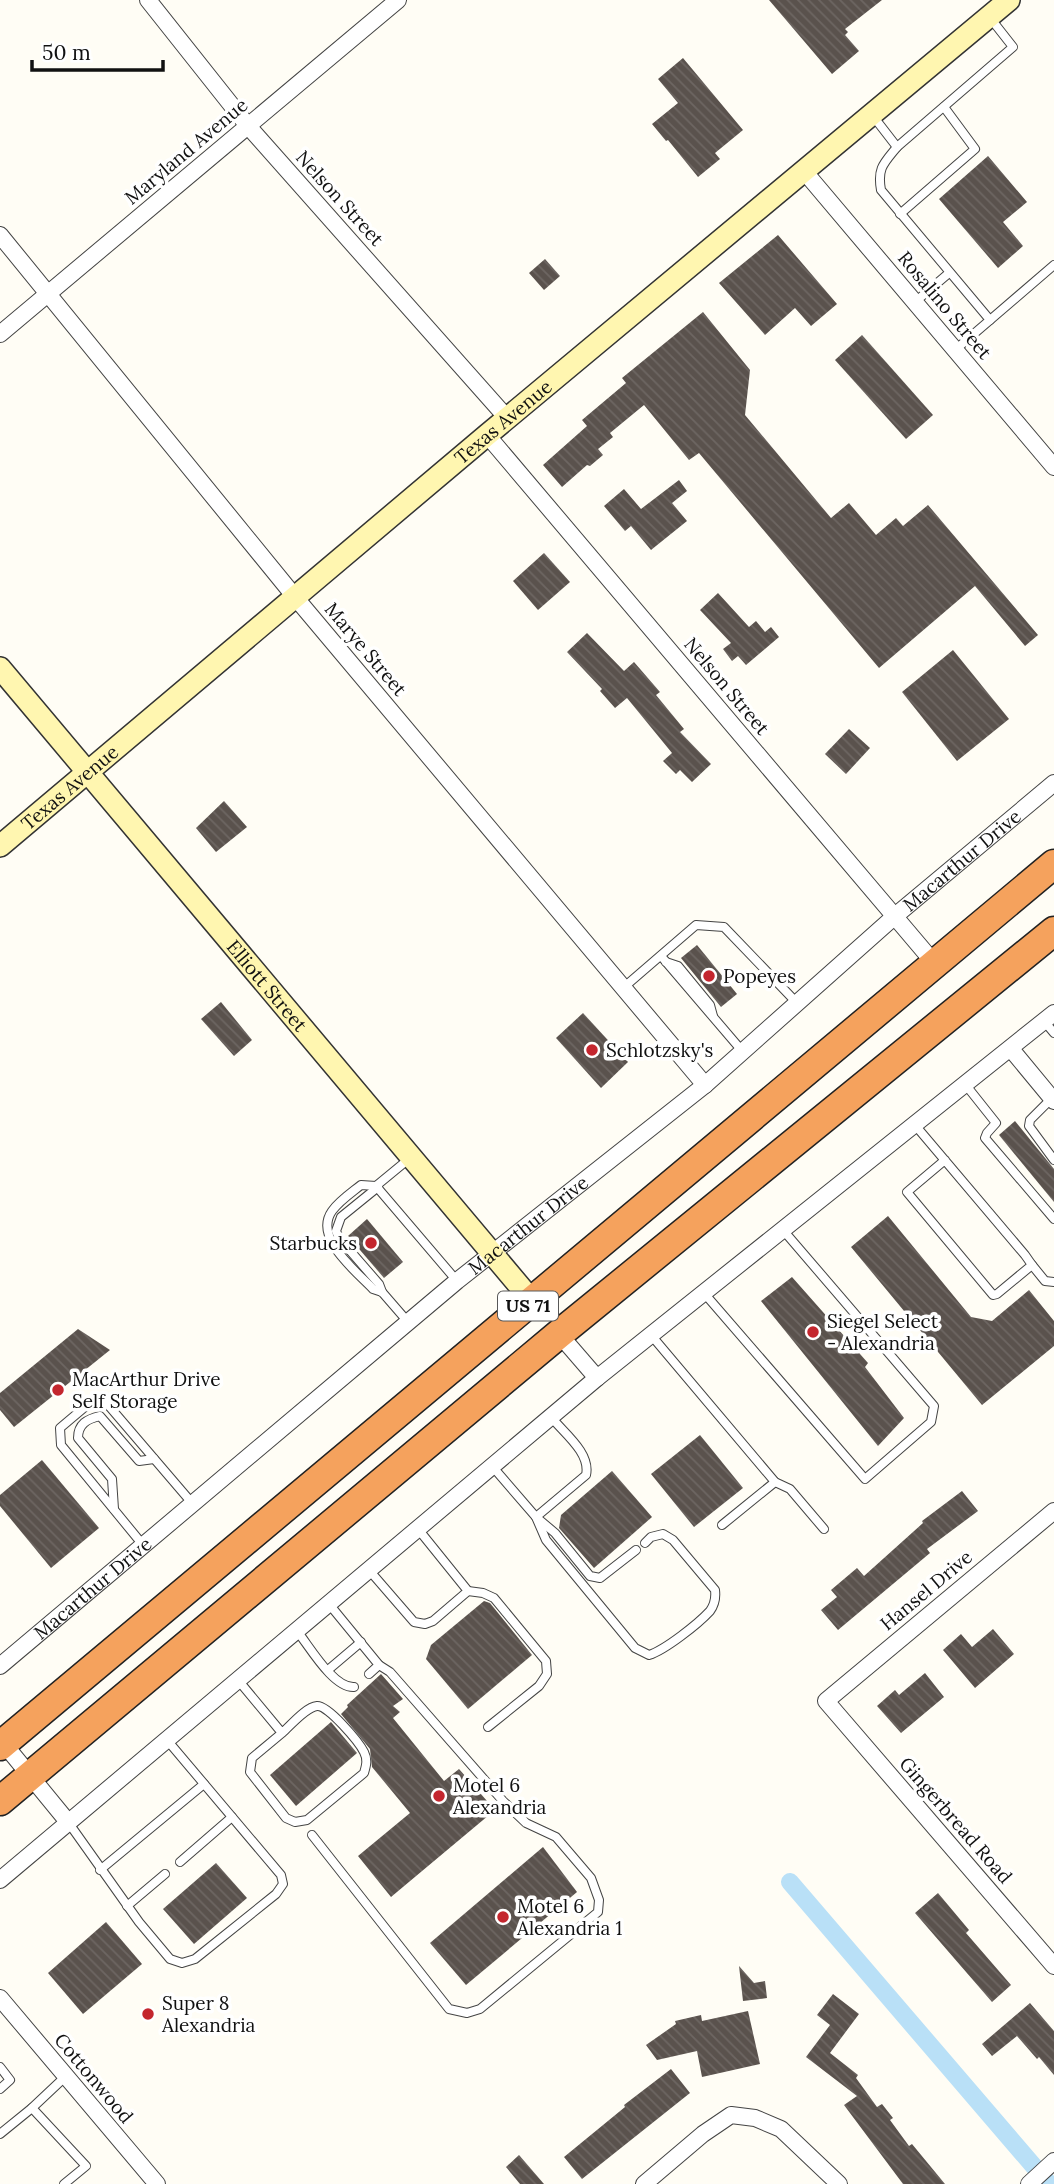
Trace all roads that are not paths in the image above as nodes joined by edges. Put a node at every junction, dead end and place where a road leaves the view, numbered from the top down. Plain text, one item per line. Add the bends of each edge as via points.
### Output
1 (148, 0) edge
2 (1009, 0) edge
3 (394, 1) edge
4 (989, 16) junction
5 (944, 107) junction
6 (872, 114) junction
7 (248, 126) junction
8 (897, 147) junction
9 (804, 171) junction
10 (900, 214) junction
11 (0, 235) edge
12 (1054, 265) edge
13 (949, 272) junction
14 (48, 294) junction
15 (915, 302) junction
16 (990, 320) junction
17 (0, 334) edge
18 (956, 350) junction
19 (507, 418) junction
20 (487, 435) junction
21 (1054, 467) edge
22 (295, 597) junction
23 (0, 668) edge
24 (86, 773) junction
25 (1054, 783) edge
26 (0, 846) edge
27 (1054, 864) edge
28 (895, 916) junction
29 (1054, 931) edge
30 (664, 959) junction
31 (935, 964) junction
32 (623, 988) junction
33 (797, 1003) junction
34 (1051, 1022) edge
35 (1011, 1049) junction
36 (743, 1052) junction
37 (965, 1084) junction
38 (705, 1085) junction
39 (1053, 1099) edge
40 (915, 1125) junction
41 (411, 1157) junction
42 (945, 1160) junction
43 (1054, 1160) edge
44 (377, 1186) junction
45 (1054, 1219) edge
46 (783, 1230) junction
47 (492, 1253) junction
48 (1032, 1265) junction
49 (457, 1281) junction
50 (1054, 1282) edge
51 (704, 1293) junction
52 (533, 1301) junction
53 (408, 1322) junction
54 (559, 1334) junction
55 (651, 1335) junction
56 (597, 1378) junction
57 (551, 1417) junction
58 (154, 1459) junction
59 (492, 1466) junction
60 (775, 1482) junction
61 (192, 1503) junction
62 (114, 1509) junction
63 (1054, 1511) edge
64 (536, 1517) junction
65 (722, 1525) dead end
66 (418, 1529) junction
67 (824, 1529) dead end
68 (645, 1543) dead end
69 (143, 1545) junction
70 (636, 1550) dead end
71 (369, 1570) junction
72 (468, 1591) junction
73 (329, 1604) junction
74 (297, 1631) junction
75 (361, 1642) junction
76 (379, 1665) junction
77 (0, 1666) edge
78 (328, 1670) junction
79 (369, 1674) dead end
80 (238, 1680) junction
81 (354, 1687) dead end
82 (825, 1701) joint
83 (488, 1727) dead end
84 (282, 1732) junction
85 (167, 1740) junction
86 (1, 1743) edge
87 (30, 1776) junction
88 (204, 1784) junction
89 (0, 1801) edge
90 (177, 1806) junction
91 (183, 1814) dead end
92 (232, 1817) junction
93 (68, 1822) junction
94 (312, 1835) dead end
95 (124, 1850) junction
96 (183, 1855) dead end
97 (130, 1858) dead end
98 (100, 1870) junction
99 (165, 1874) dead end
100 (0, 1880) edge
101 (127, 1906) junction
102 (1054, 1966) edge
103 (0, 1998) edge
104 (0, 2067) edge
105 (65, 2076) junction
106 (0, 2089) edge
107 (32, 2108) junction
108 (0, 2134) edge
109 (1054, 2161) edge
110 (64, 2184) edge
111 (157, 2184) edge
112 (644, 2184) edge
113 (838, 2184) edge
114 (1028, 2184) edge

1 - 7 street, Nelson Street
2 - 4 street, Texas Avenue
3 - 7 street, Maryland Avenue
4 - 5 lane via 1013,47
4 - 6 street, Texas Avenue
5 - 8 lane
5 - 10 lane via 975,149
6 - 8 lane
6 - 9 street, Texas Avenue
7 - 14 street, Maryland Avenue
7 - 19 street, Nelson Street
8 - 10 lane via 878,177 881,190
9 - 15 street, Rosalino Street
9 - 19 street, Texas Avenue
10 - 13 lane
11 - 14 street, Marye Street
12 - 16 lane
13 - 15 lane
13 - 16 lane
14 - 17 street, Maryland Avenue
14 - 22 street, Marye Street
15 - 18 street, Rosalino Street
16 - 18 lane
18 - 21 street, Rosalino Street
19 - 20 street, Texas Avenue
20 - 22 street, Texas Avenue
20 - 28 street, Nelson Street
22 - 24 street, Texas Avenue
22 - 32 street, Marye Street
23 - 24 street, Elliott Street
24 - 26 street, Texas Avenue
24 - 41 street, Elliott Street
25 - 28 street, Macarthur Drive
27 - 31 highway, US 71
28 - 31 street, Nelson Street
28 - 33 street, Macarthur Drive
29 - 54 highway, US 71
30 - 32 lane
30 - 33 lane via 696,925 724,926
30 - 36 lane
31 - 52 highway, US 71
32 - 38 street, Marye Street
33 - 36 street, Macarthur Drive
34 - 35 street
35 - 37 street
35 - 39 street
36 - 38 street, Macarthur Drive
37 - 40 street
37 - 45 lane via 996,1123 985,1138
38 - 47 street, Macarthur Drive
39 - 43 lane via 1030,1119 1029,1126
40 - 42 lane
40 - 46 street
41 - 44 lane
41 - 47 street, Elliott Street
42 - 48 lane
42 - 48 lane via 907,1192 910,1197 993,1295
44 - 49 lane
44 - 53 lane via 341,1217 336,1231
46 - 51 street
46 - 51 lane via 934,1406 931,1422 865,1479
47 - 49 street, Macarthur Drive
47 - 52 street, Elliott Street
48 - 50 lane via 1045,1281
49 - 53 street, Macarthur Drive
51 - 55 street
52 - 54 highway
52 - 86 highway, US 71
53 - 61 street, Macarthur Drive
54 - 56 street
54 - 87 highway, US 71
55 - 56 street
55 - 60 lane
56 - 57 street
57 - 59 street
57 - 64 lane via 589,1465 586,1475
58 - 61 lane
58 - 62 lane via 139,1461 100,1416 82,1424 78,1438 112,1479
58 - 62 lane via 103,1399 92,1401 61,1429 61,1445
59 - 64 lane
59 - 66 street
60 - 65 lane
60 - 67 lane via 790,1489
61 - 69 street, Macarthur Drive
62 - 69 lane
63 - 82 street, Hansel Drive
64 - 68 lane via 546,1539 635,1648 649,1655 661,1651 710,1611 716,1598 715,1590 673,1540 663,1534
64 - 70 lane via 590,1576 600,1578
66 - 71 street
66 - 72 lane
69 - 77 street, Macarthur Drive
71 - 72 lane via 414,1622 425,1625
71 - 73 street
72 - 83 lane via 494,1598 546,1661 547,1674 539,1686
73 - 74 street
73 - 75 lane
74 - 78 lane
74 - 80 street
75 - 76 lane
75 - 78 lane
76 - 79 lane
76 - 94 lane via 503,1801 526,1823 556,1837 591,1878 598,1912 480,2009 467,2013 449,2009
78 - 81 lane via 336,1681
80 - 84 lane
80 - 85 street
82 - 102 street, Gingerbread Road
84 - 84 lane via 314,1706 322,1706 364,1751 367,1763 363,1773 307,1820 286,1818 250,1772 252,1758
85 - 88 lane
85 - 93 street
86 - 87 street
87 - 89 highway, US 71
87 - 93 street
88 - 90 lane
88 - 92 lane
90 - 91 lane
90 - 95 lane via 148,1837
92 - 96 lane
92 - 101 lane via 281,1875 283,1884 276,1894 195,1959 182,1963 170,1959
93 - 98 lane
93 - 100 street
95 - 97 lane
95 - 98 lane
98 - 101 lane
99 - 101 lane via 149,1882
103 - 105 street, Cottonwood
104 - 106 lane via 10,2080
105 - 107 lane
105 - 111 street, Cottonwood
107 - 108 lane
107 - 110 lane via 86,2166
109 - 114 street
112 - 113 street via 731,2115 755,2118 781,2129

